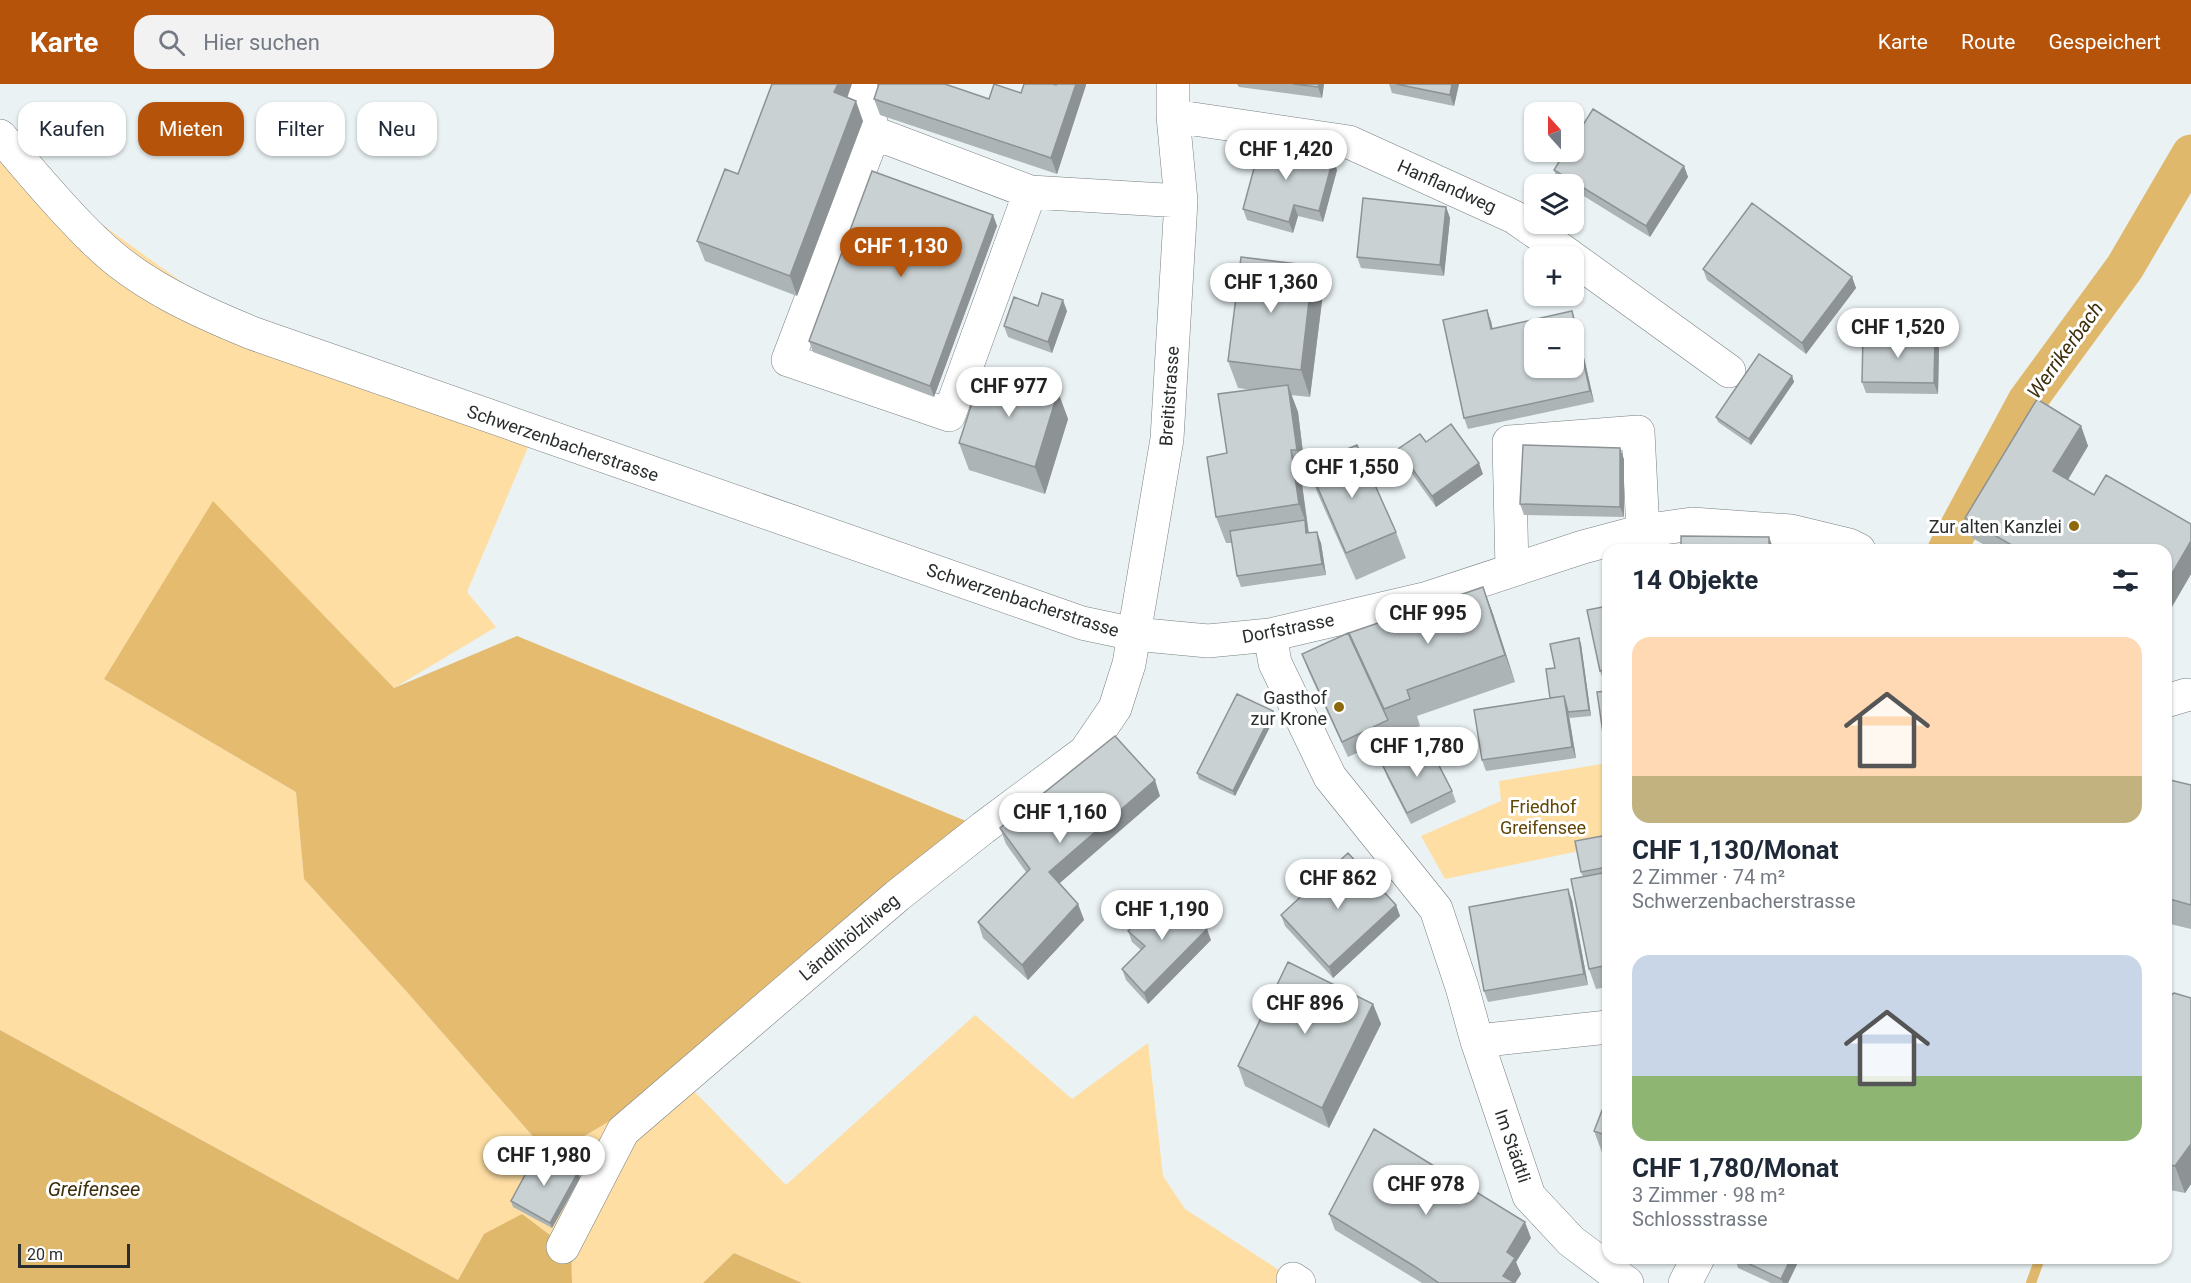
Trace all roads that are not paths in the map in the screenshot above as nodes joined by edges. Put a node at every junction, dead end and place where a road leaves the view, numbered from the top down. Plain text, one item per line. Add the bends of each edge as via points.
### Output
1 (860, 84) edge
2 (1173, 84) edge
3 (1173, 116) junction
4 (874, 133) junction
5 (0, 136) edge
6 (1030, 192) junction
7 (1181, 201) junction
8 (1555, 246) edge
9 (1584, 267) edge
10 (1729, 371) dead end
11 (1643, 531) junction
12 (1845, 544) edge
13 (1512, 569) junction
14 (1134, 634) junction
15 (1270, 635) junction
16 (1602, 1028) edge
17 (1477, 1041) junction
18 (563, 1247) dead end
19 (1695, 1264) edge
20 (1627, 1283) edge
21 (1685, 1283) edge

1 - 4 street
2 - 3 street, Breitistrasse
3 - 7 street, Breitistrasse
3 - 8 street, Hanflandweg via 1349,142 1514,217
4 - 6 street
4 - 6 street via 788,360 949,416
5 - 14 street, Schwerzenbacherstrasse via 95,242 131,271 196,310 286,345 1082,623
6 - 7 street
7 - 14 street, Breitistrasse via 1167,439
9 - 10 street, Hanflandweg
11 - 12 street, Dorfstrasse via 1692,524 1791,531
11 - 13 street, Dorfstrasse
11 - 13 street via 1638,432 1509,442
13 - 15 street, Dorfstrasse via 1428,598
14 - 15 street, Dorfstrasse via 1208,641
14 - 18 street, Ländlihölzliweg via 1115,708 1085,752 897,896 623,1131
15 - 17 street, Im Städtli via 1275,663 1330,777 1436,909
16 - 17 street
17 - 20 street, Im Städtli via 1529,1196 1571,1241
19 - 21 street

